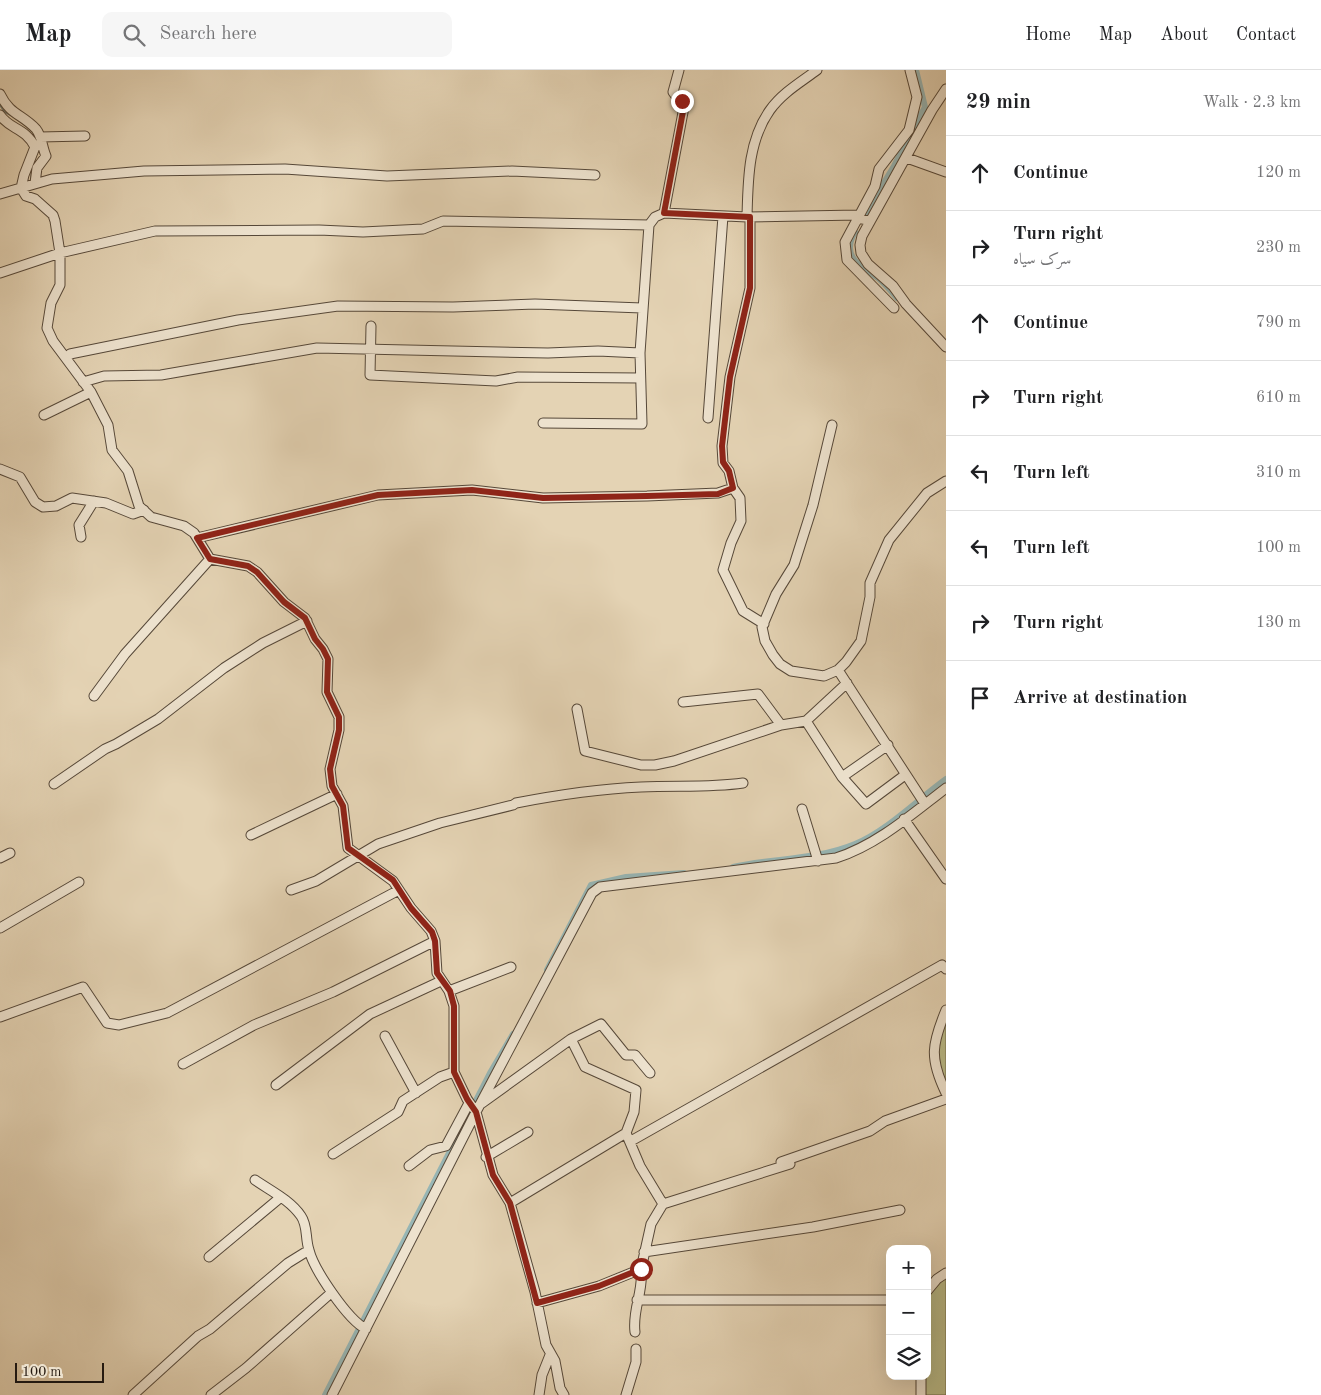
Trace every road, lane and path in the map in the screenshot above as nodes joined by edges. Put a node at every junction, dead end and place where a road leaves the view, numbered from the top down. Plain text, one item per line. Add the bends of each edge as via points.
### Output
1 (679, 70) edge
2 (817, 70) edge
3 (910, 70) edge
4 (946, 89) edge
5 (0, 94) edge
6 (0, 115) edge
7 (85, 136) dead end
8 (40, 137) junction
9 (907, 158) junction
10 (946, 172) edge
11 (595, 175) dead end
12 (35, 183) junction
13 (21, 188) junction
14 (0, 194) edge
15 (664, 213) junction
16 (723, 216) junction
17 (748, 217) junction
18 (864, 219) junction
19 (649, 225) junction
20 (60, 253) junction
21 (0, 272) edge
22 (642, 308) junction
23 (894, 308) dead end
24 (371, 326) dead end
25 (946, 347) edge
26 (371, 349) junction
27 (640, 353) junction
28 (67, 359) junction
29 (640, 378) junction
30 (82, 382) junction
31 (92, 392) junction
32 (44, 415) dead end
33 (708, 418) dead end
34 (543, 423) dead end
35 (832, 425) dead end
36 (0, 468) edge
37 (946, 481) edge
38 (733, 488) junction
39 (94, 501) junction
40 (144, 510) junction
41 (81, 537) dead end
42 (197, 538) junction
43 (210, 559) junction
44 (306, 621) junction
45 (764, 624) junction
46 (838, 670) junction
47 (847, 683) junction
48 (94, 696) dead end
49 (683, 702) dead end
50 (577, 709) dead end
51 (806, 722) junction
52 (781, 725) junction
53 (888, 745) junction
54 (905, 775) junction
55 (842, 777) junction
56 (744, 783) dead end
57 (54, 784) dead end
58 (946, 788) edge
59 (337, 794) junction
60 (921, 801) junction
61 (802, 809) dead end
62 (904, 819) junction
63 (252, 834) dead end
64 (10, 853) dead end
65 (357, 856) junction
66 (817, 857) junction
67 (0, 858) edge
68 (946, 879) edge
69 (79, 882) dead end
70 (291, 890) dead end
71 (400, 890) junction
72 (0, 928) edge
73 (435, 941) junction
74 (512, 967) dead end
75 (946, 969) edge
76 (442, 981) junction
77 (450, 991) junction
78 (946, 1010) edge
79 (0, 1017) edge
80 (385, 1036) dead end
81 (571, 1039) junction
82 (183, 1064) dead end
83 (454, 1072) junction
84 (650, 1073) dead end
85 (276, 1085) dead end
86 (416, 1093) junction
87 (946, 1093) edge
88 (946, 1099) edge
89 (474, 1107) junction
90 (528, 1132) dead end
91 (629, 1137) junction
92 (332, 1154) dead end
93 (486, 1157) junction
94 (790, 1164) dead end
95 (409, 1166) dead end
96 (766, 1167) dead end
97 (255, 1180) dead end
98 (281, 1197) junction
99 (510, 1203) junction
100 (663, 1204) junction
101 (900, 1210) dead end
102 (308, 1250) junction
103 (644, 1252) junction
104 (209, 1257) dead end
105 (641, 1269) junction
106 (946, 1273) edge
107 (929, 1290) edge
108 (331, 1292) junction
109 (637, 1300) junction
110 (886, 1300) edge
111 (537, 1303) junction
112 (363, 1328) junction
113 (635, 1332) dead end
114 (636, 1349) dead end
115 (550, 1355) junction
116 (921, 1380) edge
117 (625, 1393) edge
118 (133, 1395) edge
119 (211, 1395) edge
120 (332, 1395) edge
121 (539, 1395) edge
122 (564, 1395) edge
123 (921, 1395) edge

1 - 15 street via 673,92 684,106
2 - 17 street via 770,110 752,148
3 - 18 street via 917,97 909,130 879,169
4 - 9 street
5 - 8 street via 6,106
6 - 13 street via 29,136 35,148
7 - 8 street
8 - 12 street via 46,156 37,168
9 - 10 street
9 - 18 street
11 - 12 street via 512,171 387,176 285,168 144,171
12 - 13 street
13 - 14 street
13 - 20 street via 26,196 53,215
15 - 16 street
15 - 19 street
16 - 17 street
16 - 33 street
17 - 18 street via 858,215
17 - 38 street via 750,288 730,377 722,446 723,462
18 - 23 street via 845,242 847,260
18 - 25 street via 860,245 868,264 893,286
19 - 20 street via 443,221 423,229 363,232 155,231
19 - 22 street
20 - 21 street
20 - 28 street via 60,285 51,303 47,328 52,342
22 - 27 street
22 - 28 street via 535,304 338,306 238,320 70,354
24 - 26 street
26 - 27 street
26 - 29 street via 370,374 496,380 518,377
26 - 30 street via 317,348 161,375 104,376
27 - 29 street
28 - 30 street
29 - 34 street via 642,424
30 - 31 street
31 - 32 street
31 - 40 street via 108,425 112,450 128,471 135,497
35 - 45 street via 796,559
36 - 39 street via 20,477 35,502 43,507 56,506 72,498
37 - 46 street via 927,492 889,540 870,583 861,641
38 - 42 street via 718,494 543,498 472,490 378,495
38 - 45 street via 740,498 741,522 724,570 743,611
39 - 40 street via 133,514
39 - 41 street via 80,525
40 - 42 street via 166,523 184,526
42 - 43 street
43 - 44 street via 251,568
43 - 48 street via 124,654
44 - 57 street via 224,668 158,719 105,749
44 - 59 street via 328,659 327,692 339,717 330,769 332,786
45 - 46 street via 765,641 773,655 791,671 824,676
46 - 47 street
47 - 51 street
47 - 53 street
49 - 52 street via 758,694
50 - 52 street via 585,751 641,765 674,761
51 - 52 street
51 - 55 street
53 - 54 street
53 - 55 street
54 - 55 street via 866,804
54 - 60 street
56 - 65 street via 719,787 643,787 571,792 440,824 378,844
58 - 60 street
59 - 63 street
59 - 65 street via 343,806 348,848
60 - 62 street
61 - 66 street
62 - 66 street via 855,852
62 - 68 street
64 - 67 street
65 - 70 street via 316,881
65 - 71 street via 383,872
66 - 89 street via 600,887 592,893
69 - 72 street
71 - 73 street via 432,932
71 - 79 street via 167,1013 120,1025 107,1023 83,987
73 - 76 street via 435,963
73 - 82 street via 333,992 254,1025
74 - 77 street
75 - 91 street via 942,965
76 - 77 street
76 - 85 street via 370,1014
77 - 83 street via 455,1018
78 - 87 street via 933,1052
80 - 86 street
81 - 84 street via 601,1024 626,1055 635,1056
81 - 89 street
81 - 91 street via 585,1067 636,1090
83 - 86 street
83 - 89 street
86 - 92 street via 403,1101 398,1112
88 - 96 street via 886,1121 870,1131
89 - 93 street
89 - 95 street via 446,1146 430,1150
89 - 112 street
90 - 93 street
91 - 99 street
91 - 100 street via 640,1166
93 - 99 street
94 - 100 street
97 - 98 street
98 - 102 street via 302,1218 308,1235
98 - 104 street
99 - 111 street
100 - 103 street via 651,1224
101 - 103 street
102 - 108 street
102 - 118 street via 198,1336
103 - 105 street
105 - 109 street
105 - 111 street via 599,1286
106 - 107 street
108 - 112 street
108 - 119 street
109 - 110 street
109 - 113 street via 633,1318
111 - 115 street
112 - 120 street
114 - 117 street via 635,1369
115 - 121 street
115 - 122 street via 555,1361
116 - 123 street

